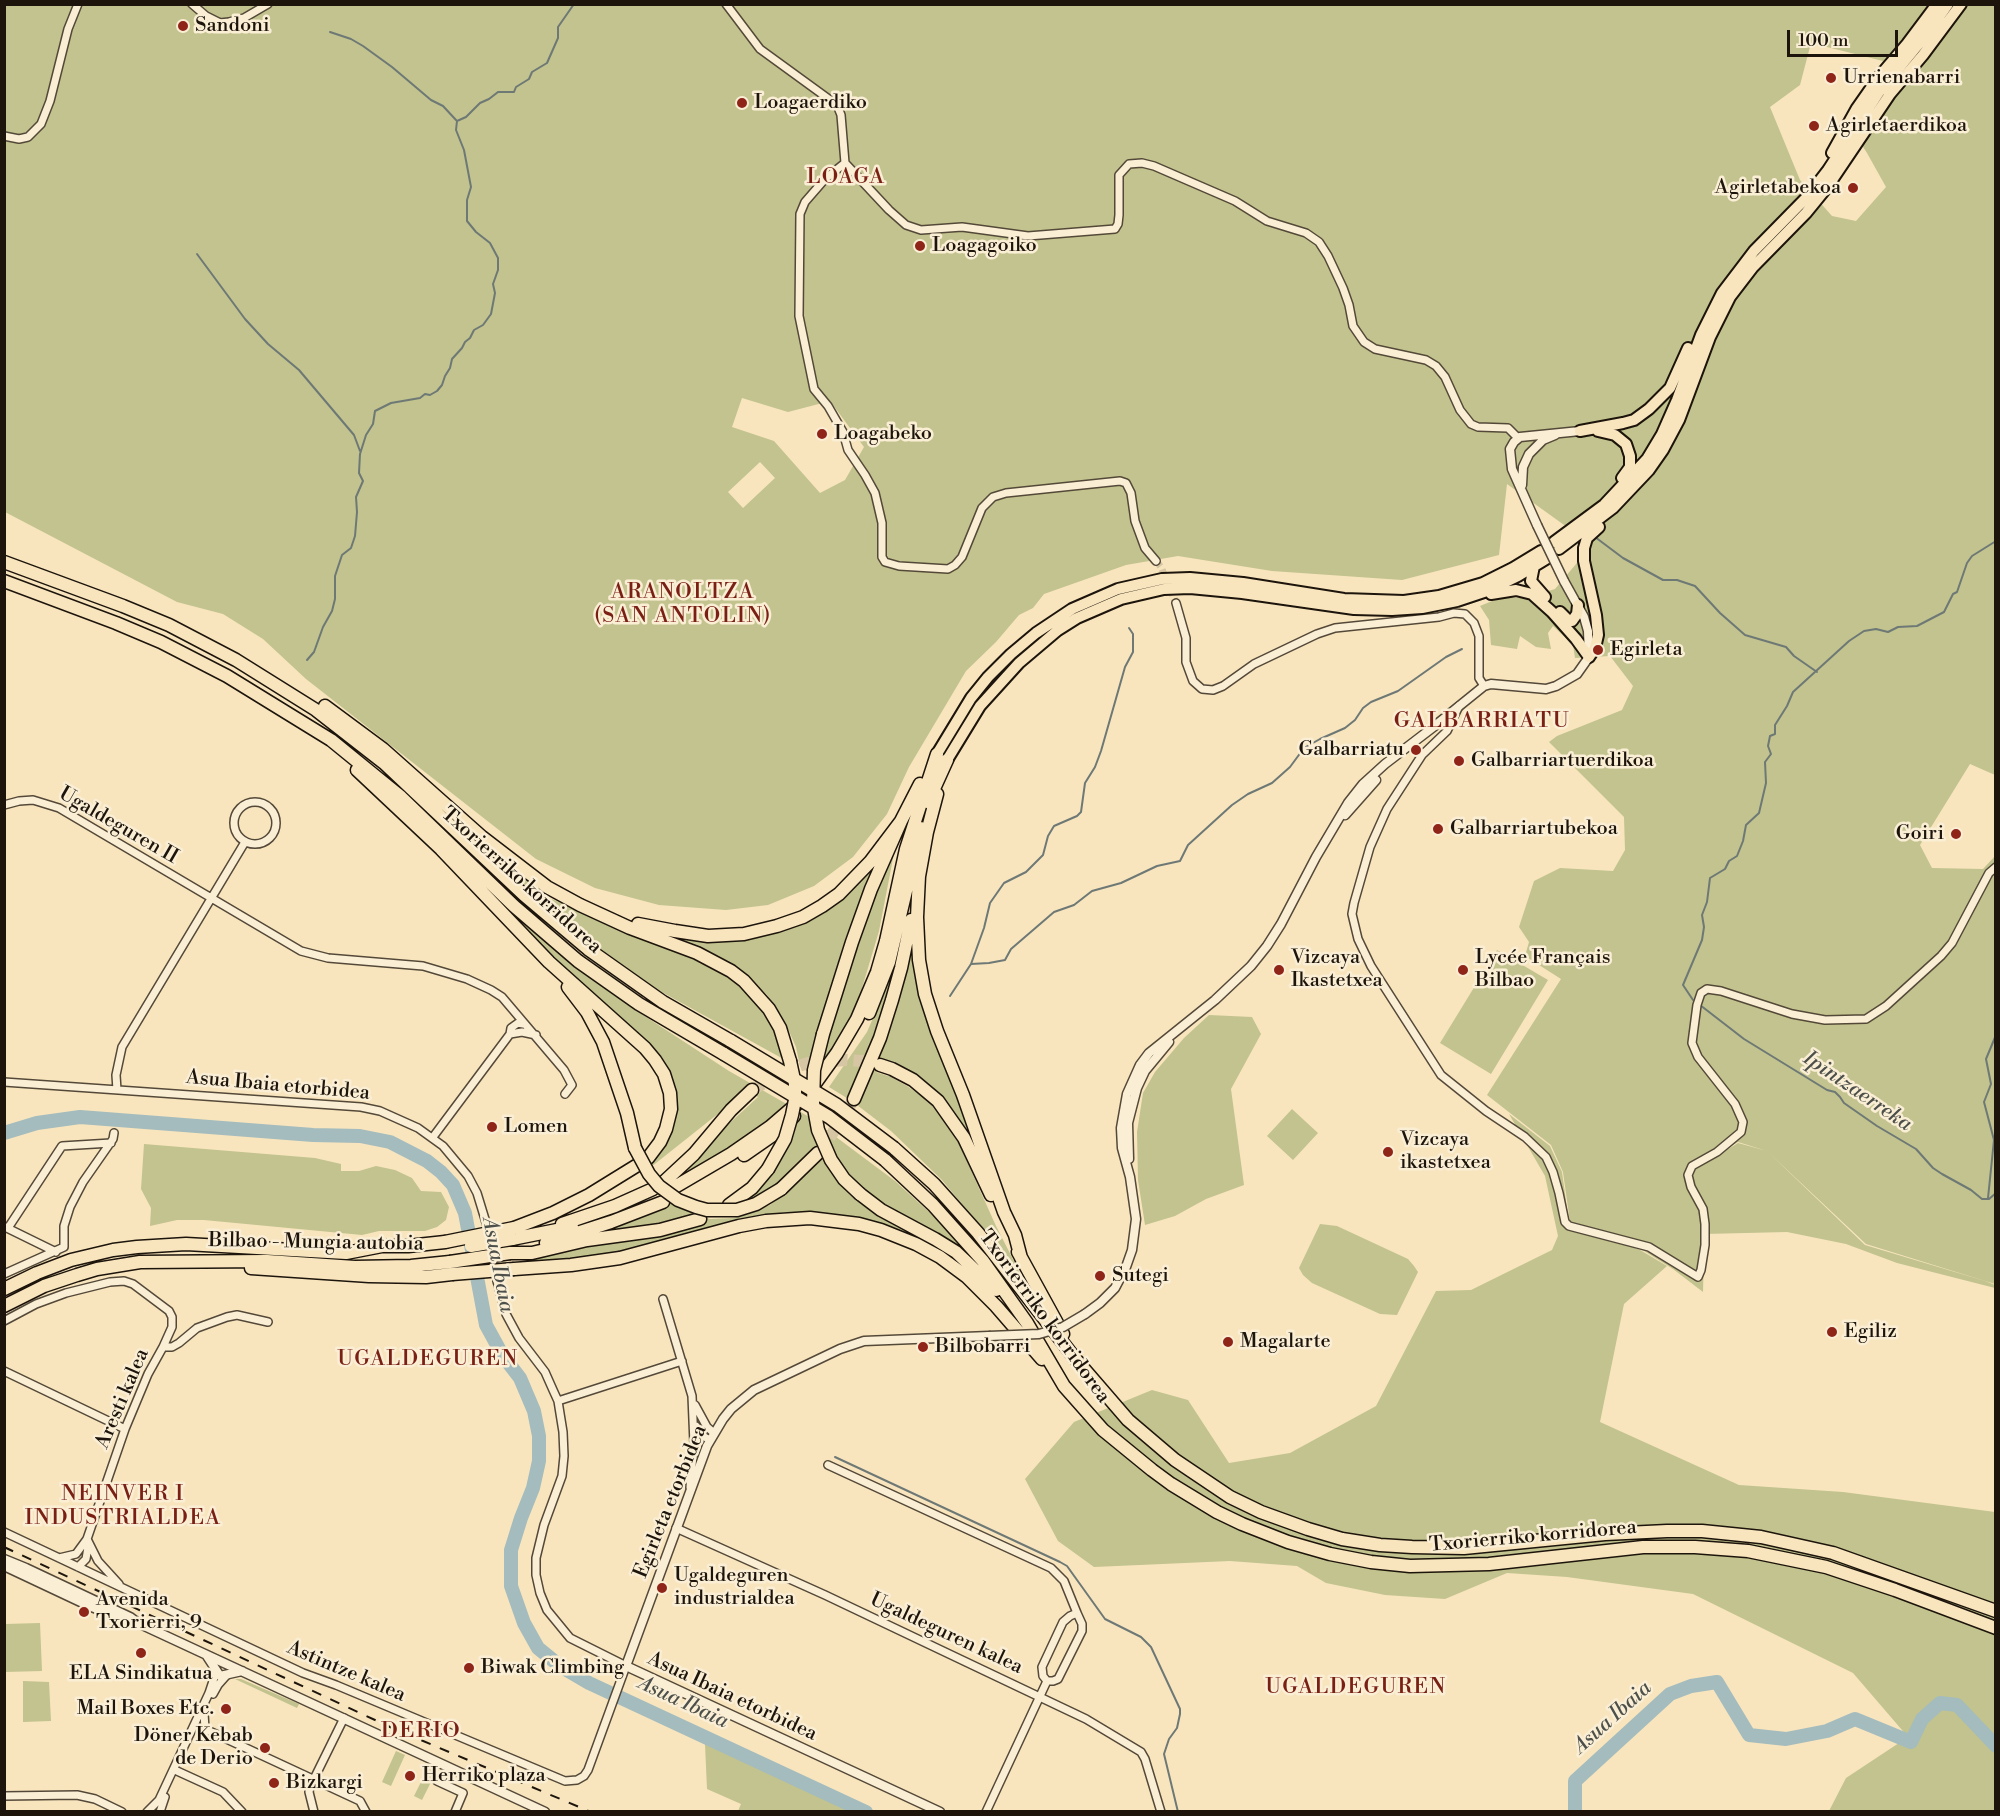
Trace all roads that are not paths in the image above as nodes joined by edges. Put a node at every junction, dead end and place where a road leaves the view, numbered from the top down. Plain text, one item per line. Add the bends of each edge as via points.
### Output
1 (78, 4) edge
2 (192, 4) edge
3 (268, 4) edge
4 (726, 4) edge
5 (1937, 4) edge
6 (1948, 4) edge
7 (1961, 4) edge
8 (4, 136) edge
9 (845, 164) junction
10 (1805, 200) junction
11 (1722, 293) junction
12 (1580, 430) junction
13 (1563, 432) junction
14 (1518, 438) junction
15 (1639, 482) junction
16 (1523, 493) junction
17 (1604, 504) junction
18 (1156, 561) tunnel mouth
19 (4, 562) edge
20 (1534, 566) junction
21 (4, 581) edge
22 (1467, 598) junction
23 (1176, 603) tunnel mouth
24 (1578, 605) junction
25 (1589, 657) junction
26 (236, 660) junction
27 (1484, 686) junction
28 (1460, 704) junction
29 (295, 716) junction
30 (942, 757) junction
31 (4, 805) edge
32 (901, 821) junction
33 (245, 842) junction
34 (1995, 867) edge
35 (919, 876) junction
36 (210, 899) junction
37 (580, 905) junction
38 (549, 962) junction
39 (511, 1007) junction
40 (523, 1024) junction
41 (510, 1031) junction
42 (536, 1035) junction
43 (880, 1065) tunnel mouth
44 (4, 1082) edge
45 (117, 1090) junction
46 (752, 1090) tunnel mouth
47 (565, 1094) dead end
48 (854, 1099) tunnel mouth
49 (114, 1133) dead end
50 (433, 1137) junction
51 (111, 1143) junction
52 (818, 1153) tunnel mouth
53 (648, 1158) dead end
54 (636, 1166) dead end
55 (729, 1205) dead end
56 (700, 1219) dead end
57 (6, 1227) edge
58 (488, 1229) dead end
59 (513, 1234) junction
60 (56, 1252) junction
61 (510, 1253) junction
62 (448, 1257) junction
63 (1021, 1258) junction
64 (4, 1274) edge
65 (496, 1281) dead end
66 (4, 1289) edge
67 (663, 1299) dead end
68 (4, 1306) edge
69 (4, 1321) edge
70 (268, 1322) dead end
71 (163, 1347) junction
72 (1046, 1355) junction
73 (682, 1361) junction
74 (1077, 1361) junction
75 (4, 1371) edge
76 (1064, 1386) junction
77 (693, 1400) junction
78 (558, 1401) junction
79 (694, 1418) junction
80 (125, 1429) junction
81 (712, 1437) junction
82 (828, 1465) dead end
83 (690, 1492) junction
84 (676, 1528) junction
85 (4, 1533) edge
86 (87, 1539) junction
87 (79, 1549) junction
88 (59, 1558) junction
89 (4, 1559) edge
90 (4, 1566) edge
91 (78, 1567) junction
92 (125, 1590) junction
93 (1995, 1611) edge
94 (1077, 1613) junction
95 (138, 1623) junction
96 (1995, 1628) edge
97 (206, 1655) junction
98 (226, 1663) junction
99 (626, 1666) junction
100 (216, 1671) junction
101 (242, 1671) junction
102 (227, 1675) junction
103 (1047, 1681) junction
104 (1039, 1696) junction
105 (204, 1713) junction
106 (344, 1718) junction
107 (177, 1771) junction
108 (314, 1781) junction
109 (437, 1781) dead end
110 (4, 1796) edge
111 (122, 1812) edge
112 (147, 1812) edge
113 (160, 1812) edge
114 (242, 1812) edge
115 (314, 1812) edge
116 (366, 1812) edge
117 (455, 1812) edge
118 (545, 1812) edge
119 (940, 1812) edge
120 (986, 1812) edge
121 (1161, 1812) edge

1 - 8 street via 41,124 28,137
2 - 3 street via 220,23 244,18
4 - 9 street via 760,49 837,105
5 - 10 main road via 1857,108
6 - 10 main road via 1879,92
7 - 15 main road via 1890,94 1828,186 1730,297 1712,331 1670,438
9 - 14 street via 906,225 921,230 962,227 1028,236 1115,229 1119,175 1129,164 1142,163 1320,242 1349,305 1353,326 1364,342 1375,349 1436,366 1471,424 1508,428
9 - 18 street via 825,179 800,214 799,316 814,389 828,406 848,450 875,493 885,562 948,569 962,557 982,508 993,497 1120,480 1131,493 1135,522 1145,549
10 - 11 main road via 1754,251
11 - 12 main road via 1713,299 1670,388 1660,399 1634,420
11 - 17 main road via 1662,434 1641,466
12 - 13 street
12 - 17 main road via 1615,435 1628,449 1630,467
13 - 14 street
13 - 16 street via 1544,440 1529,454 1522,474
14 - 16 street via 1509,455
15 - 17 main road via 1612,508 1557,546
15 - 25 main road via 1587,538 1584,548 1598,635
16 - 24 street, bridge
19 - 26 highway, Txorierriko korridorea via 169,625
20 - 22 main road
20 - 24 main road via 1534,586 1568,621 1575,619
20 - 30 main road via 1543,555 1483,583 1404,601 1344,599 1190,578 1162,579 1118,589 1072,609 1016,649 971,698
21 - 29 highway, Txorierriko korridorea via 161,642
22 - 25 main road via 1516,590 1532,594
22 - 30 main road via 1392,610 1341,608 1190,588 1164,589 1121,599 1077,618 1018,663
23 - 27 street via 1186,638 1186,662 1193,681 1202,689 1223,686 1254,664 1335,628 1454,613 1465,614 1474,623 1479,636 1479,678
24 - 25 street via 1588,631
25 - 27 street via 1576,674 1546,689
26 - 37 highway via 317,701 354,727 517,866
26 - 74 highway, Txorierriko korridorea, bridge via 325,716 384,763 524,895 588,949 663,1002 837,1105 894,1148 934,1184 978,1233
27 - 28 street, Egirleta etorbidea
28 - 34 street via 1447,731 1422,755 1387,809 1370,847 1352,914 1358,939 1441,1075 1546,1157 1569,1226 1649,1247 1698,1277 1705,1245 1703,1209 1688,1175 1692,1166 1741,1132 1743,1122 1735,1104 1698,1057 1692,1043 1701,993 1707,989 1721,991 1792,1014 1825,1020 1866,1019 1941,956
28 - 81 street, Egirleta etorbidea, bridge via 1388,767 1336,825 1275,932 1245,973 1185,1024 1145,1071 1128,1123 1136,1219 1134,1239 1129,1261 1115,1288 1100,1303 1063,1328 1039,1334 878,1339 850,1345 754,1390 731,1409
29 - 38 highway via 416,825
29 - 72 highway, Txorierriko korridorea, bridge via 375,774 578,961 639,1004 829,1117 885,1160 933,1205 983,1261
30 - 32 highway
30 - 35 highway
30 - 46 highway via 906,849 877,972 837,1053 806,1096 770,1127 673,1188 694,1154
31 - 36 street, Ugaldeguren II via 33,800 58,808
32 - 37 highway via 839,894 803,917 777,926 744,934 708,936 643,926
32 - 72 highway, bridge via 871,889 823,1034 814,1070 813,1103 818,1130 844,1179 881,1210 935,1239 971,1265 991,1283
33 - 33 street via 260,844 272,837 275,816 266,805 252,802 236,814 236,833
33 - 36 street
35 - 48 highway via 892,1000
35 - 63 highway via 919,960 925,994
36 - 39 street, Ugaldeguren II via 301,951 328,958 408,963 442,970 491,990
36 - 45 street via 122,1047
37 - 55 highway, bridge via 731,971 759,995 780,1028 795,1084 785,1139 752,1188
38 - 52 highway, bridge via 587,1012 603,1042 635,1148 648,1174 678,1200 707,1210 737,1210 756,1204 781,1190
38 - 53 highway via 645,1048 664,1074 671,1109 666,1130
39 - 40 street, Ugaldeguren II
39 - 41 street
40 - 41 street via 518,1023
40 - 42 street, Ugaldeguren II
41 - 42 street
41 - 50 street
42 - 47 street, Ugaldeguren II via 572,1085
43 - 63 highway via 913,1080 948,1113 964,1138
44 - 45 street, Asua Ibaia etorbidea
45 - 50 street, Asua Ibaia etorbidea via 361,1107 398,1118
49 - 51 street
50 - 58 street, Asua Ibaia etorbidea via 468,1176
51 - 57 street via 62,1146
51 - 60 street via 74,1198 64,1226 64,1247
54 - 59 highway
56 - 61 highway via 532,1253
57 - 60 street
59 - 61 highway, Bilbao - Mungia autobia via 579,1225 658,1195 611,1222
59 - 62 highway, bridge via 475,1237
60 - 64 street
61 - 62 highway, Bilbao - Mungia autobia, bridge
62 - 66 highway, Bilbao - Mungia autobia via 408,1246 346,1253 186,1244 113,1250 71,1260
62 - 68 highway, Bilbao - Mungia autobia via 426,1277 158,1261 97,1269 44,1286
62 - 76 highway, bridge via 514,1269 571,1265 620,1258 766,1221 810,1218 859,1224 916,1244 968,1277
63 - 74 highway
65 - 78 street, Asua Ibaia etorbidea via 506,1314 545,1372
67 - 73 street
69 - 71 street via 66,1293 124,1281 169,1311 172,1327
70 - 71 street, Aresti kalea via 237,1315 227,1317 197,1328 172,1347
71 - 80 street, Aresti kalea
72 - 76 highway, Txorierriko korridorea
73 - 77 street
73 - 78 street
74 - 93 highway, Txorierriko korridorea via 1128,1420 1175,1461 1244,1504 1325,1534 1380,1545 1434,1548 1647,1532 1702,1531 1753,1536 1833,1553
75 - 80 street
76 - 96 highway, Txorierriko korridorea via 1103,1430 1192,1497 1242,1524 1313,1550 1391,1564 1450,1566 1643,1547 1730,1549 1826,1568
77 - 79 street
77 - 81 street
78 - 99 street, Asua Ibaia etorbidea via 564,1456 562,1476 538,1546 536,1575 540,1593 547,1610 570,1638
79 - 81 street via 696,1430
79 - 83 street
80 - 86 street, Aresti kalea
81 - 83 street, Egirleta etorbidea
82 - 94 street via 1051,1568 1064,1581
83 - 84 street, Egirleta etorbidea
84 - 99 street, Egirleta etorbidea
84 - 104 street, Ugaldeguren kalea
85 - 88 street, Astintze kalea
86 - 87 street, Aresti kalea
86 - 91 street, Aresti kalea via 88,1554
86 - 92 street, Astintze kalea via 98,1561
87 - 88 street, Aresti kalea via 71,1556
87 - 91 street
88 - 91 street, Astintze kalea
89 - 95 street
90 - 95 street via 89,1606
91 - 92 street, Astintze kalea
92 - 99 street, Astintze kalea via 303,1674 565,1781 577,1780 588,1770
94 - 103 street via 1063,1622 1042,1667 1042,1676
94 - 103 street via 1082,1630 1058,1679
95 - 97 street
97 - 98 street
97 - 100 street
98 - 100 street via 218,1664
98 - 101 street
98 - 102 street via 230,1669
99 - 119 street, Asua Ibaia etorbidea
100 - 102 street via 220,1676
100 - 112 street via 159,1800
101 - 102 street
101 - 106 street
102 - 105 street
103 - 104 street
104 - 120 street
104 - 121 street, Ugaldeguren kalea via 1141,1752
105 - 107 street
105 - 108 street via 205,1729
106 - 108 street
106 - 118 street
107 - 113 street
107 - 114 street via 223,1792
108 - 115 street via 309,1792
108 - 116 street via 360,1801
109 - 117 street via 463,1793
110 - 111 street via 77,1795

